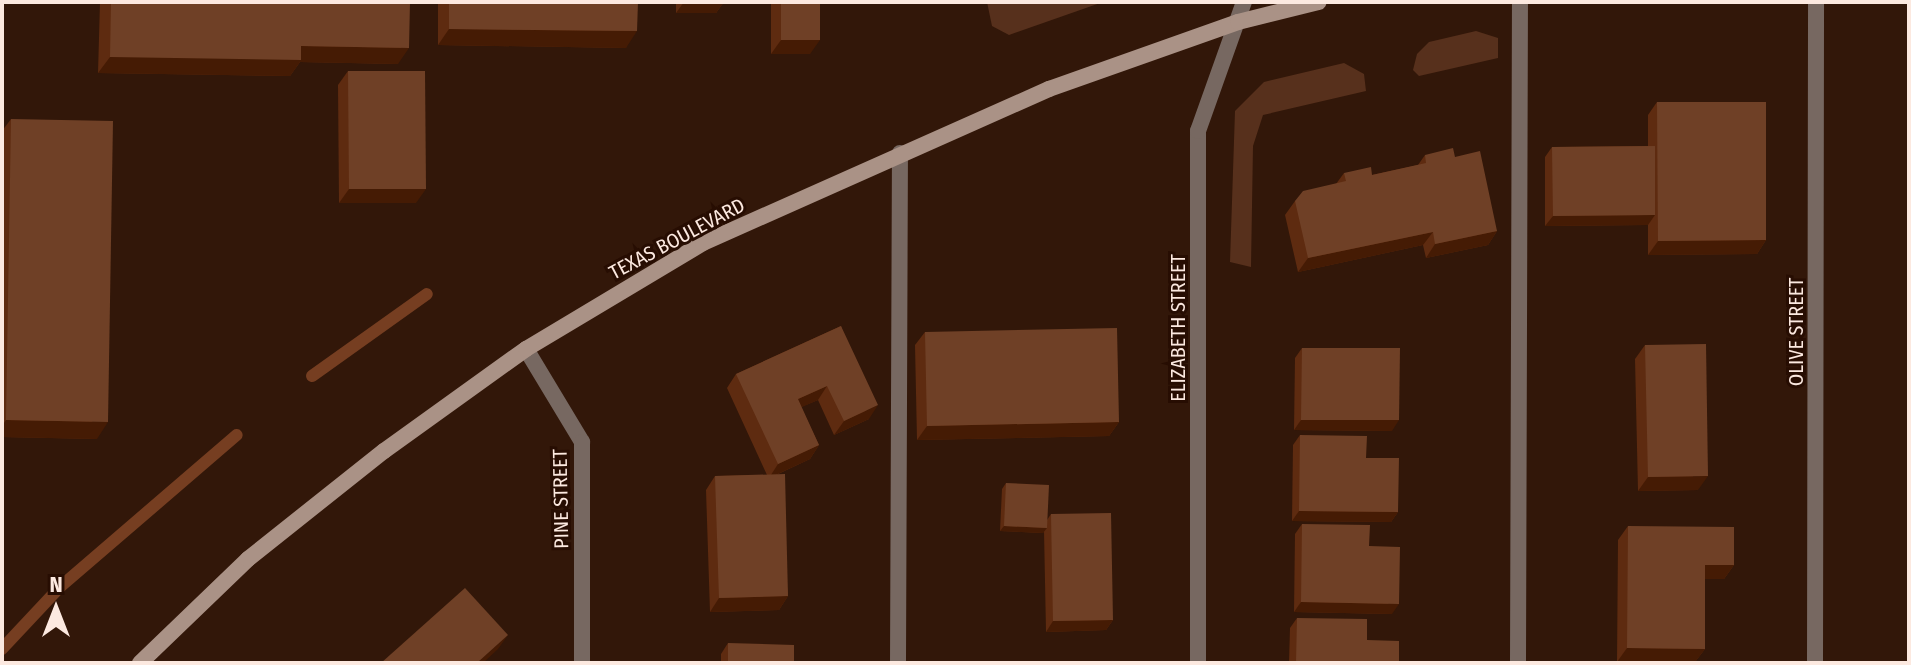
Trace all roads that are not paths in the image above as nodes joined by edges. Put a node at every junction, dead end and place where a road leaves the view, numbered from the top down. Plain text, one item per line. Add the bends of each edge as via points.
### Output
1 (1244, 2) edge
2 (1319, 2) edge
3 (1520, 2) edge
4 (1816, 2) edge
5 (1238, 22) junction
6 (900, 153) junction
7 (526, 349) junction
8 (140, 663) edge
9 (582, 663) edge
10 (898, 663) edge
11 (1198, 663) edge
12 (1518, 663) edge
13 (1815, 663) edge

1 - 5 street, ELIZABETH STREET
2 - 5 main road, TEXAS BOULEVARD
3 - 12 street
4 - 13 street, OLIVE STREET
5 - 6 main road, TEXAS BOULEVARD via 1049,89
5 - 11 street, ELIZABETH STREET via 1205,98 1198,131
6 - 7 main road, TEXAS BOULEVARD via 703,243
6 - 10 street
7 - 8 main road, TEXAS BOULEVARD via 384,451 248,559
7 - 9 street, PINE STREET via 582,442

